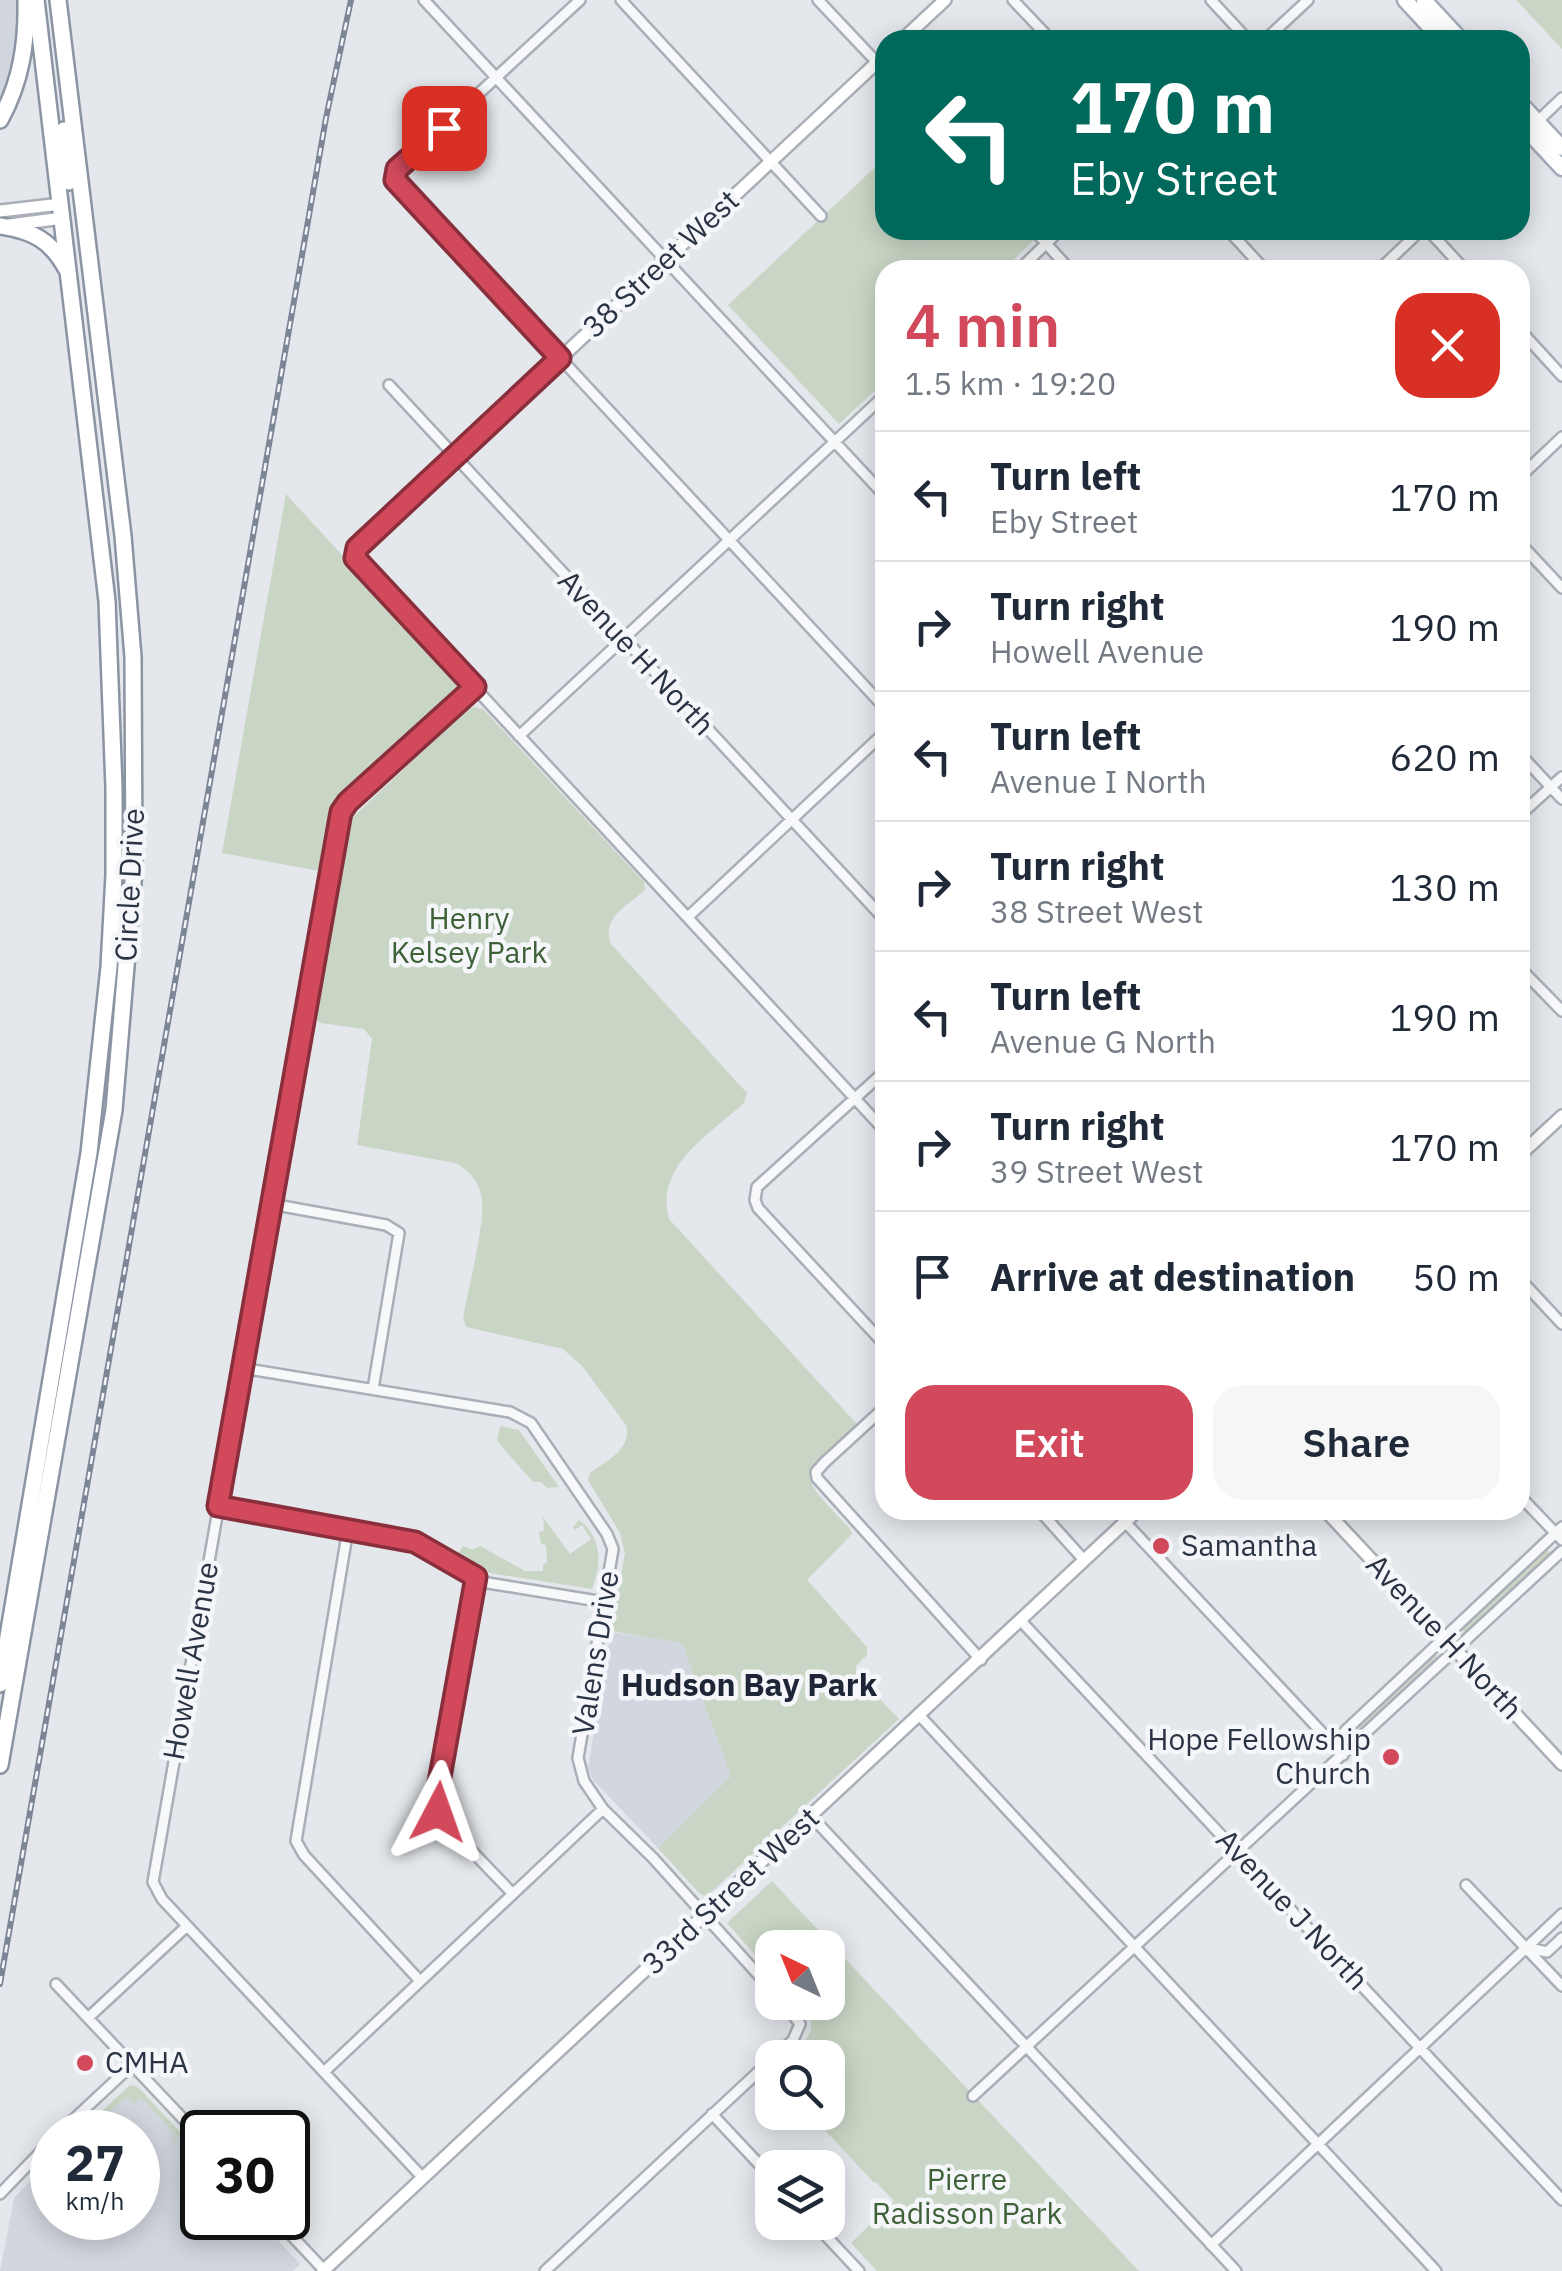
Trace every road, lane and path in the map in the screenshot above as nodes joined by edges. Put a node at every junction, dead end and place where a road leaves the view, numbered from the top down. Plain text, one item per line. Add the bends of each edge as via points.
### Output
1 (26, 0) edge
2 (36, 0) edge
3 (58, 0) edge
4 (424, 0) edge
5 (580, 0) edge
6 (621, 0) edge
7 (818, 0) edge
8 (944, 0) edge
9 (1013, 0) edge
10 (1212, 0) edge
11 (1308, 0) edge
12 (1404, 0) edge
13 (1424, 0) edge
14 (912, 30) edge
15 (1042, 30) edge
16 (1239, 30) edge
17 (1276, 30) edge
18 (1432, 30) edge
19 (1452, 30) edge
20 (875, 56) edge
21 (875, 69) edge
22 (497, 78) junction
23 (70, 98) junction
24 (1562, 98) edge
25 (0, 120) edge
26 (1530, 125) edge
27 (1530, 130) edge
28 (1530, 132) edge
29 (1562, 148) edge
30 (771, 162) junction
31 (1562, 168) edge
32 (0, 211) edge
33 (64, 211) junction
34 (821, 216) dead end
35 (0, 226) edge
36 (1043, 240) edge
37 (1049, 240) edge
38 (1237, 240) edge
39 (1413, 240) edge
40 (1434, 240) edge
41 (1046, 243) junction
42 (666, 260) junction
43 (1029, 260) edge
44 (1061, 260) edge
45 (1256, 260) edge
46 (1390, 260) edge
47 (1454, 260) edge
48 (72, 286) junction
49 (96, 300) junction
50 (1530, 341) edge
51 (560, 358) junction
52 (1562, 376) edge
53 (389, 386) dead end
54 (875, 404) edge
55 (1562, 437) edge
56 (835, 442) junction
57 (455, 455) junction
58 (1530, 467) edge
59 (875, 485) edge
60 (372, 534) joint
61 (729, 540) junction
62 (1530, 554) edge
63 (1562, 588) edge
64 (622, 640) junction
65 (475, 687) junction
66 (875, 697) edge
67 (519, 736) junction
68 (875, 741) edge
69 (1530, 765) edge
70 (1562, 777) edge
71 (1551, 787) junction
72 (1562, 799) edge
73 (1530, 806) edge
74 (792, 820) junction
75 (875, 909) edge
76 (688, 916) junction
77 (1530, 978) edge
78 (1562, 1011) edge
79 (875, 1080) edge
80 (854, 1098) junction
81 (1562, 1118) edge
82 (875, 1121) edge
83 (1530, 1146) edge
84 (271, 1204) junction
85 (1530, 1290) edge
86 (1562, 1324) edge
87 (875, 1334) edge
88 (242, 1368) junction
89 (373, 1389) junction
90 (875, 1416) edge
91 (218, 1506) junction
92 (1530, 1506) edge
93 (1048, 1520) edge
94 (1334, 1520) edge
95 (1125, 1522) joint
96 (348, 1530) junction
97 (1560, 1534) edge
98 (1562, 1550) edge
99 (1084, 1560) junction
100 (476, 1577) junction
101 (604, 1602) junction
102 (1021, 1621) junction
103 (1443, 1638) junction
104 (1456, 1650) junction
105 (981, 1660) junction
106 (0, 1684) edge
107 (920, 1716) junction
108 (1344, 1755) junction
109 (0, 1764) edge
110 (1562, 1764) edge
111 (603, 1809) junction
112 (811, 1816) junction
113 (1238, 1852) junction
114 (1466, 1885) dead end
115 (513, 1894) junction
116 (1562, 1914) edge
117 (706, 1916) junction
118 (187, 1926) junction
119 (1562, 1938) edge
120 (1135, 1947) junction
121 (1526, 1948) junction
122 (755, 1971) edge
123 (420, 1981) junction
124 (56, 1984) dead end
125 (1562, 1986) edge
126 (90, 2016) junction
127 (1027, 2047) junction
128 (1420, 2048) junction
129 (133, 2064) junction
130 (324, 2072) junction
131 (755, 2075) edge
132 (973, 2096) dead end
133 (84, 2110) edge
134 (712, 2114) junction
135 (180, 2115) edge
136 (1318, 2144) junction
137 (755, 2160) edge
138 (30, 2163) edge
139 (423, 2178) junction
140 (0, 2194) edge
141 (1562, 2200) edge
142 (295, 2240) edge
143 (831, 2240) edge
144 (1211, 2245) junction
145 (324, 2271) edge
146 (545, 2271) edge
147 (859, 2271) edge
148 (1236, 2271) edge
149 (1436, 2271) edge

1 - 25 highway via 18,78
2 - 33 highway, Circle Drive
3 - 23 highway, Circle Drive
4 - 22 street
5 - 22 street
6 - 30 street
7 - 20 street
8 - 14 main road
9 - 15 street
10 - 16 street
11 - 17 street
12 - 18 main road
13 - 19 main road
21 - 30 main road, 38 Street West
22 - 42 street
22 - 51 street via 397,169 395,180
23 - 33 highway via 62,112 70,199
23 - 49 highway, Circle Drive
24 - 26 street
27 - 29 main road
28 - 31 main road
30 - 34 street
30 - 42 main road, 38 Street West
32 - 33 main road
33 - 35 main road
33 - 48 highway, Circle Drive
33 - 49 highway via 74,222
35 - 48 highway via 29,230 50,244
36 - 41 street
37 - 41 street
38 - 45 street
39 - 46 street
40 - 47 street
41 - 43 street
41 - 44 street
42 - 51 main road, 38 Street West
42 - 56 street
48 - 106 highway, Circle Drive via 107,602 114,788 110,948 89,1153
49 - 109 highway, Circle Drive via 133,657 134,870 114,1110
50 - 52 street
51 - 57 main road, 38 Street West
51 - 61 street
53 - 57 street, Avenue H North
54 - 56 street
55 - 58 street
56 - 59 street
56 - 61 street
57 - 60 main road, 38 Street West
57 - 64 street, Avenue H North
60 - 65 street, 38 Street West via 355,558
61 - 64 street
61 - 66 street
62 - 63 street
64 - 67 street
64 - 74 street, Avenue H North
65 - 67 street
65 - 84 street, Howell Avenue via 341,812
67 - 76 street
68 - 74 street
69 - 71 street
70 - 71 street
71 - 72 street
71 - 73 street
74 - 75 street, Avenue H North
74 - 76 street
76 - 80 street
77 - 78 street
79 - 80 street
80 - 82 street
80 - 87 street via 757,1187 755,1200
81 - 83 main road
84 - 88 street, Howell Avenue
84 - 89 street via 399,1233
85 - 86 street
88 - 89 street, Valens Drive
88 - 91 street, Howell Avenue
89 - 101 street, Valens Drive via 510,1412 531,1423 611,1540
90 - 105 street via 825,1462 817,1478
91 - 96 street
91 - 118 street, Howell Avenue via 153,1882
92 - 97 street
93 - 99 street
94 - 103 main road, Avenue H North
95 - 99 main road, 33rd Street West
95 - 108 street
96 - 100 street via 415,1542
96 - 123 street via 296,1841
97 - 103 street
98 - 104 street
99 - 102 main road, 33rd Street West
100 - 101 street
100 - 115 street via 436,1804 442,1820
101 - 111 street, Valens Drive via 578,1758
102 - 105 main road, 33rd Street West
102 - 113 street, Avenue J North
103 - 104 main road, Avenue H North
103 - 108 street via 1345,1731
104 - 108 street
104 - 110 main road, Avenue H North
105 - 107 main road, 33rd Street West
107 - 112 main road, 33rd Street West
107 - 120 street
108 - 113 street
111 - 115 street
111 - 117 street, Valens Drive
112 - 117 main road, 33rd Street West
112 - 127 street
113 - 120 street
113 - 128 street, Avenue J North
114 - 121 street
115 - 123 street
116 - 121 street
117 - 122 street, Valens Drive
117 - 139 main road, 33rd Street West
118 - 126 street
118 - 130 street, Howell Avenue
119 - 121 street via 1547,1952
120 - 127 street
120 - 136 street
121 - 125 street
121 - 128 street
123 - 130 street
124 - 126 street
126 - 129 street
127 - 132 street
127 - 144 street
128 - 136 street
128 - 141 street, Avenue J North
129 - 133 street
129 - 135 street
130 - 139 street, Howell Avenue
131 - 134 street
134 - 137 street
134 - 146 street
136 - 144 street
136 - 149 street
138 - 140 street
139 - 145 main road, 33rd Street West
142 - 145 street
143 - 147 street
144 - 148 street

